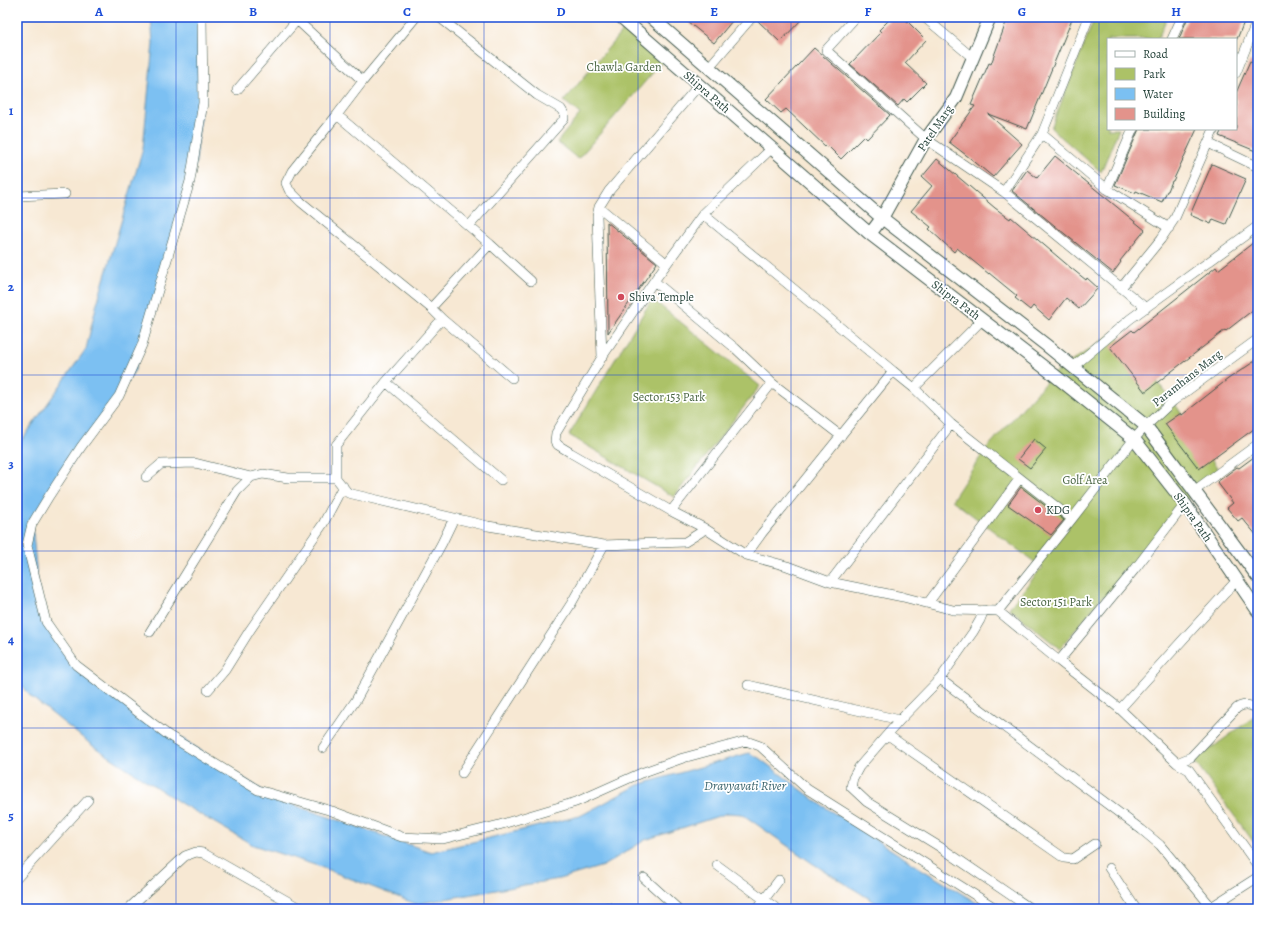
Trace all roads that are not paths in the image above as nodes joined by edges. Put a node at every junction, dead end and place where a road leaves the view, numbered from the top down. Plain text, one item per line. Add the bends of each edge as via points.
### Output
1 (202, 17) edge
2 (416, 17) edge
3 (439, 17) edge
4 (621, 17) edge
5 (651, 17) edge
6 (752, 17) edge
7 (856, 17) edge
8 (924, 17) edge
9 (990, 17) edge
10 (1089, 17) edge
11 (1182, 17) edge
12 (1258, 18) edge
13 (298, 19) edge
14 (1172, 38) edge
15 (973, 58) junction
16 (709, 67) junction
17 (1237, 70) edge
18 (363, 81) junction
19 (699, 85) junction
20 (237, 90) dead end
21 (337, 115) junction
22 (1133, 130) edge
23 (1214, 130) edge
24 (1042, 134) junction
25 (926, 139) junction
26 (1208, 143) junction
27 (771, 149) junction
28 (1258, 167) edge
29 (1107, 189) junction
30 (1004, 192) junction
31 (65, 194) dead end
32 (17, 196) edge
33 (599, 207) junction
34 (703, 214) junction
35 (882, 218) junction
36 (469, 226) junction
37 (1258, 226) edge
38 (1168, 228) junction
39 (870, 234) junction
40 (490, 244) junction
41 (666, 263) junction
42 (531, 281) dead end
43 (654, 281) junction
44 (1121, 288) junction
45 (431, 308) junction
46 (1146, 308) junction
47 (442, 319) junction
48 (982, 320) junction
49 (1258, 339) edge
50 (602, 357) junction
51 (1073, 367) junction
52 (894, 371) junction
53 (512, 378) dead end
54 (386, 382) junction
55 (772, 383) junction
56 (914, 388) junction
57 (951, 424) junction
58 (1146, 426) junction
59 (841, 436) junction
60 (1134, 439) junction
61 (1258, 444) edge
62 (146, 477) dead end
63 (251, 477) junction
64 (336, 478) junction
65 (1020, 478) junction
66 (501, 480) dead end
67 (343, 486) junction
68 (1194, 491) junction
69 (1185, 504) junction
70 (671, 512) junction
71 (454, 518) junction
72 (1072, 520) junction
73 (704, 528) junction
74 (604, 545) junction
75 (746, 555) junction
76 (1258, 577) edge
77 (1237, 580) junction
78 (830, 582) junction
79 (928, 603) junction
80 (984, 610) junction
81 (998, 611) junction
82 (1258, 611) edge
83 (150, 632) dead end
84 (1059, 662) junction
85 (940, 679) junction
86 (748, 685) dead end
87 (208, 690) dead end
88 (1120, 709) junction
89 (1258, 709) edge
90 (900, 720) junction
91 (888, 735) junction
92 (323, 748) dead end
93 (1177, 763) junction
94 (462, 773) dead end
95 (88, 800) dead end
96 (1095, 844) dead end
97 (717, 865) dead end
98 (1258, 866) edge
99 (1109, 868) dead end
100 (1258, 877) edge
101 (17, 878) edge
102 (644, 878) dead end
103 (779, 880) dead end
104 (763, 900) junction
105 (676, 908) edge
106 (1210, 908) edge
107 (128, 909) edge
108 (308, 909) edge
109 (757, 909) edge
110 (777, 909) edge
111 (997, 909) edge
112 (1031, 909) edge
113 (1136, 909) edge

1 - 111 street via 203,102 190,181 142,345 119,396 81,447 32,524 27,545 46,622 76,665 168,735 258,790 332,811 402,837 443,839 499,825 576,802 641,773 683,758 746,741 760,746 807,789
2 - 18 street
3 - 36 street via 537,95 561,109 564,114 564,119
4 - 19 street, Shipra Path
5 - 16 street, Shipra Path
6 - 16 street
7 - 25 street via 826,50
8 - 15 street
9 - 15 street, Patel Marg
10 - 24 street
11 - 14 street
12 - 17 street
13 - 18 street
13 - 20 street
15 - 25 street, Patel Marg via 956,98
16 - 35 street, Shipra Path
18 - 21 street
19 - 27 street, Shipra Path
19 - 33 street via 609,191
21 - 36 street
21 - 45 street via 292,171 286,183 289,190
22 - 29 street
23 - 26 street
24 - 29 street
24 - 30 street
25 - 30 street
25 - 35 street, Patel Marg
26 - 28 street
26 - 38 street via 1175,218
27 - 34 street
27 - 39 street, Shipra Path
29 - 38 street
30 - 44 street
31 - 32 street
33 - 41 street
33 - 50 street via 597,216
34 - 41 street
34 - 52 street
35 - 39 street, Patel Marg
35 - 51 street, Shipra Path
36 - 40 street
37 - 46 street
38 - 44 street
39 - 48 street, Shipra Path
40 - 42 street
40 - 45 street
41 - 43 street
43 - 50 street
43 - 55 street via 735,348
44 - 46 street
45 - 47 street
46 - 51 street
47 - 53 street
47 - 54 street
48 - 56 street
48 - 60 street, Shipra Path
49 - 58 street, Paramhans Marg via 1173,401
50 - 70 street via 556,433 555,441
51 - 58 street, Shipra Path
52 - 56 street
52 - 59 street
54 - 64 street via 336,445
54 - 66 street
55 - 59 street
55 - 70 street
56 - 57 street
57 - 65 street
57 - 78 street
58 - 60 street, Paramhans Marg
58 - 68 street, Shipra Path
59 - 75 street
60 - 69 street, Shipra Path
60 - 72 street, Paramhans Marg
61 - 68 street
62 - 63 street via 161,464 195,463
63 - 64 street via 263,474 288,478
63 - 83 street via 237,491
64 - 67 street
65 - 72 street
65 - 79 street
67 - 71 street via 348,493
67 - 87 street via 323,524 225,670
68 - 76 street, Shipra Path
69 - 77 street, Shipra Path
69 - 84 street
70 - 73 street
71 - 74 street
71 - 92 street via 356,700
72 - 81 street, Paramhans Marg
73 - 74 street via 685,542
73 - 75 street
74 - 94 street via 571,604
75 - 78 street via 787,566
77 - 82 street, Shipra Path
77 - 88 street
78 - 79 street
79 - 80 street via 953,610
80 - 81 street
80 - 85 street via 973,632
81 - 84 street
84 - 88 street
85 - 90 street
85 - 106 street via 1160,845
86 - 90 street
88 - 93 street
89 - 93 street via 1248,705 1237,708 1190,757
90 - 91 street
91 - 96 street via 1064,858 1073,859
91 - 112 street via 859,768 851,787 867,802 928,839
93 - 98 street via 1189,770
95 - 101 street
97 - 104 street
99 - 113 street
100 - 106 street
102 - 105 street
103 - 104 street
104 - 109 street
104 - 110 street
107 - 108 street via 185,856 196,852 203,853 296,906

